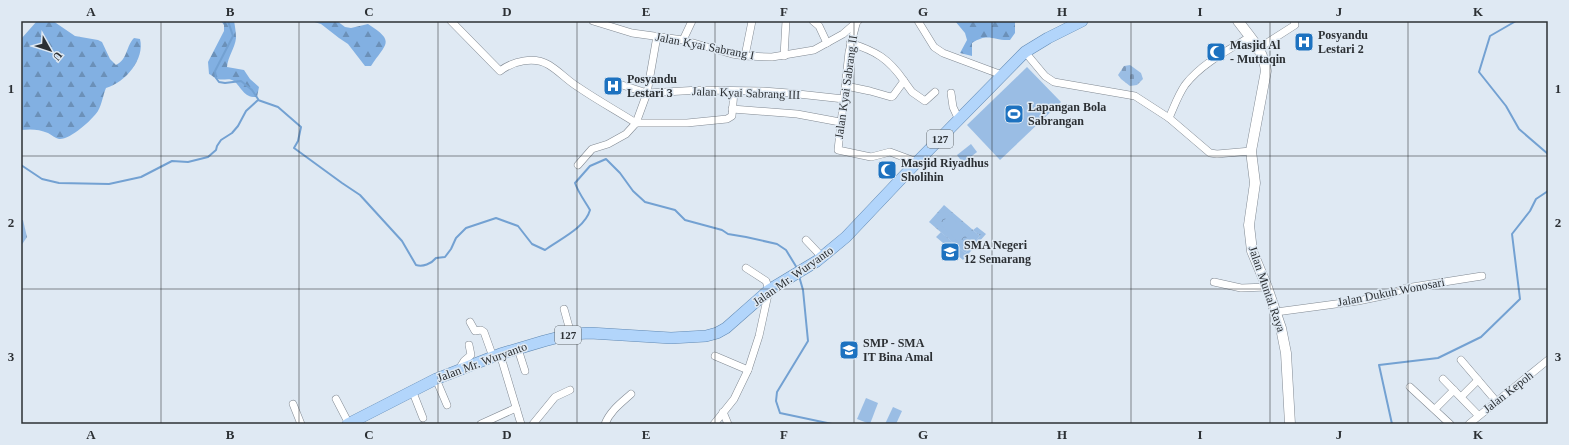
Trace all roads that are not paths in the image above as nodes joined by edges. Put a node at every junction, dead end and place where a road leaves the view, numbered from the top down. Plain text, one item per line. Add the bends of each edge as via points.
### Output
1 (451, 21) edge
2 (593, 21) edge
3 (692, 21) edge
4 (752, 21) edge
5 (786, 21) edge
6 (813, 21) edge
7 (918, 21) edge
8 (1082, 21) edge
9 (1238, 21) edge
10 (857, 22) edge
11 (1295, 22) edge
12 (657, 36) junction
13 (1250, 37) junction
14 (683, 40) junction
15 (827, 43) junction
16 (850, 43) junction
17 (1259, 48) junction
18 (1025, 52) junction
19 (745, 56) junction
20 (784, 56) junction
21 (1002, 75) junction
22 (904, 81) junction
23 (622, 84) dead end
24 (846, 86) junction
25 (734, 91) junction
26 (935, 92) dead end
27 (647, 93) junction
28 (951, 93) dead end
29 (844, 99) junction
30 (732, 109) junction
31 (1169, 118) junction
32 (959, 120) junction
33 (840, 122) junction
34 (636, 123) junction
35 (1251, 151) junction
36 (918, 162) junction
37 (578, 166) dead end
38 (806, 240) dead end
39 (822, 257) junction
40 (746, 268) dead end
41 (1482, 276) dead end
42 (1214, 282) dead end
43 (1267, 286) junction
44 (769, 290) junction
45 (564, 309) dead end
46 (1276, 312) junction
47 (470, 322) dead end
48 (571, 334) junction
49 (469, 345) dead end
50 (518, 348) junction
51 (496, 355) junction
52 (715, 356) dead end
53 (1461, 360) dead end
54 (1548, 360) edge
55 (459, 369) junction
56 (748, 370) junction
57 (525, 371) dead end
58 (436, 379) junction
59 (1443, 379) dead end
60 (1478, 380) junction
61 (1410, 387) dead end
62 (412, 390) junction
63 (570, 390) dead end
64 (1454, 390) junction
65 (631, 394) dead end
66 (1464, 394) dead end
67 (336, 399) dead end
68 (1496, 401) junction
69 (293, 404) dead end
70 (447, 405) dead end
71 (1437, 407) dead end
72 (516, 408) junction
73 (723, 412) junction
74 (1478, 415) junction
75 (423, 418) dead end
76 (301, 424) edge
77 (348, 424) edge
78 (481, 424) edge
79 (521, 424) edge
80 (533, 424) edge
81 (605, 424) edge
82 (714, 424) edge
83 (728, 424) edge
84 (1290, 424) edge
85 (1450, 424) edge
86 (1468, 424) edge

1 - 34 street via 500,71 512,63 521,61 548,64 577,87
2 - 12 street, Jalan Kyai Sabrang I
3 - 14 street
4 - 19 street
5 - 20 street
6 - 15 street via 819,26
7 - 21 street via 934,46 943,53
8 - 18 main road, Jalan Mr. Wuryanto / 127
9 - 13 main road, Jalan Muntal Raya
10 - 15 street, Jalan Kyai Sabrang I
10 - 16 street, Jalan Kyai Sabrang II
11 - 17 street via 1284,33
12 - 14 street, Jalan Kyai Sabrang I
12 - 27 street
13 - 17 main road, Jalan Muntal Raya
13 - 31 street via 1208,64 1191,79 1180,94
14 - 19 street, Jalan Kyai Sabrang I
15 - 20 street, Jalan Kyai Sabrang I via 814,50
16 - 22 street via 885,58
16 - 24 street, Jalan Kyai Sabrang II
17 - 35 main road, Jalan Muntal Raya via 1266,71
18 - 21 main road, Jalan Mr. Wuryanto / 127
18 - 31 street via 1045,76 1054,82 1135,96
19 - 20 street, Jalan Kyai Sabrang I
21 - 32 main road, Jalan Mr. Wuryanto / 127
22 - 24 street via 890,97
22 - 26 street via 912,92 924,101
23 - 27 street
24 - 29 street, Jalan Kyai Sabrang II
25 - 27 street, Jalan Kyai Sabrang III
25 - 29 street, Jalan Kyai Sabrang III
25 - 30 street
27 - 34 street
28 - 32 street
29 - 33 street, Jalan Kyai Sabrang II
30 - 33 street via 797,114
30 - 34 street via 732,116 727,119 687,124
31 - 35 street via 1210,153
32 - 36 main road, Jalan Mr. Wuryanto / 127
33 - 36 street, Jalan Kyai Sabrang II via 838,150 870,157 890,152
34 - 37 street via 621,137 592,149
35 - 43 main road, Jalan Muntal Raya via 1255,183 1249,225 1252,251
36 - 39 main road, Jalan Mr. Wuryanto / 127 via 846,237
38 - 39 street
39 - 44 main road, Jalan Mr. Wuryanto / 127
40 - 44 street via 766,282
41 - 46 street, Jalan Dukuh Wonosari via 1406,288 1358,301
42 - 43 street via 1241,288
43 - 46 main road, Jalan Muntal Raya
44 - 48 main road, Jalan Mr. Wuryanto / 127 via 726,328 712,335 671,338
44 - 56 street via 759,336
45 - 48 street
46 - 84 main road, Jalan Muntal Raya via 1286,353
47 - 51 street via 475,330 484,332
48 - 50 main road, Jalan Mr. Wuryanto / 127
49 - 55 street via 471,354
50 - 51 main road, Jalan Mr. Wuryanto / 127
50 - 57 street
51 - 55 main road, Jalan Mr. Wuryanto / 127
51 - 72 street
52 - 56 street
53 - 60 street
54 - 68 street, Jalan Kepoh
55 - 58 main road, Jalan Mr. Wuryanto / 127
56 - 73 street via 734,399
58 - 62 main road, Jalan Mr. Wuryanto / 127
58 - 70 street
59 - 64 street
60 - 66 street
60 - 68 street
61 - 85 street
62 - 75 street
62 - 77 main road, Jalan Mr. Wuryanto / 127
63 - 80 street via 555,397
64 - 71 street
64 - 74 street
65 - 81 street via 615,408
67 - 77 street
68 - 74 street, Jalan Kepoh
69 - 76 street
72 - 78 street
72 - 79 street
73 - 82 street
73 - 83 street
74 - 86 street, Jalan Kepoh

